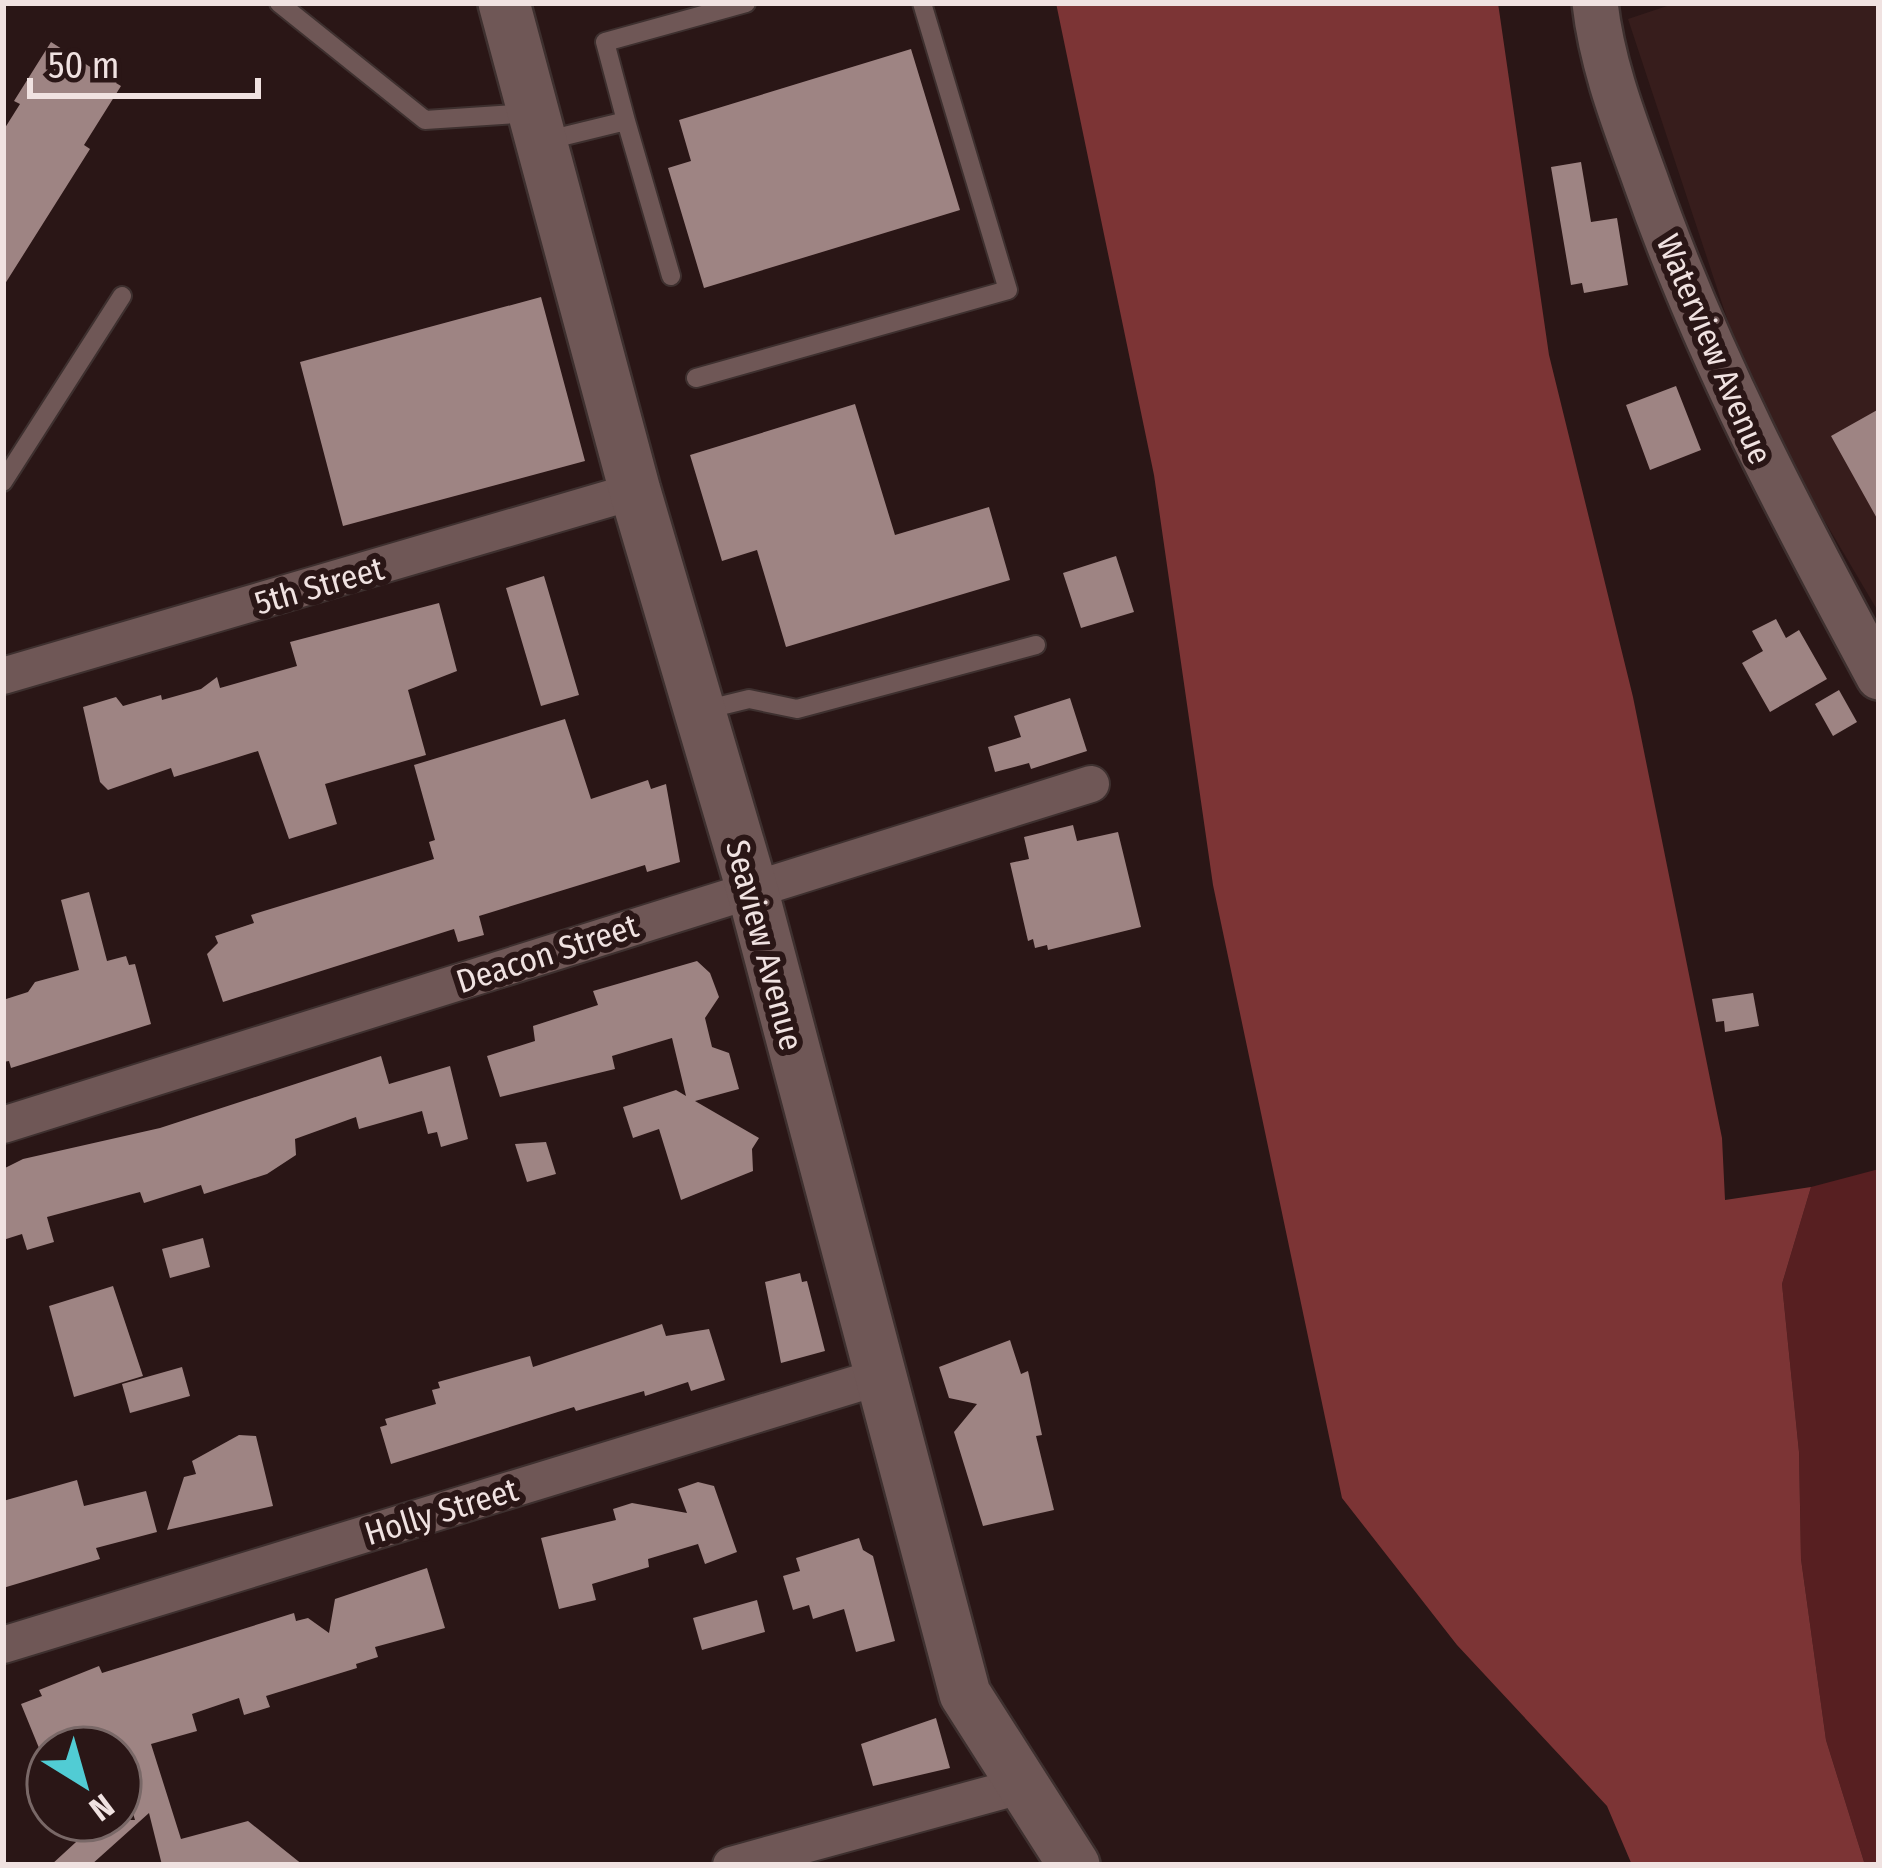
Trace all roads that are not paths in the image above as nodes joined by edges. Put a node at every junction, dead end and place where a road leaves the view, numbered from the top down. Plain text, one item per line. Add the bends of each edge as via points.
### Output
1 (279, 3) edge
2 (504, 3) edge
3 (746, 3) edge
4 (922, 3) edge
5 (1595, 3) edge
6 (626, 121) junction
7 (535, 128) junction
8 (671, 276) dead end
9 (122, 296) dead end
10 (696, 378) dead end
11 (3, 482) edge
12 (635, 491) junction
13 (1036, 646) dead end
14 (3, 676) edge
15 (1879, 677) edge
16 (700, 712) junction
17 (1091, 784) dead end
18 (752, 889) junction
19 (3, 1125) edge
20 (879, 1377) junction
21 (3, 1645) edge
22 (1020, 1786) junction
23 (730, 1865) edge
24 (1074, 1865) edge

1 - 7 lane via 425,120
2 - 7 main road, Seaview Avenue
3 - 6 lane via 605,42
4 - 10 lane via 1008,290
5 - 15 street, Waterview Avenue via 1600,49 1680,280 1756,451
6 - 7 lane
6 - 8 lane
7 - 12 main road, Seaview Avenue
9 - 11 lane
12 - 14 street, 5th Street
12 - 16 main road, Seaview Avenue
13 - 16 lane via 797,709 748,699
16 - 18 main road, Seaview Avenue
17 - 18 street, Deacon Street
18 - 19 street, Deacon Street
18 - 20 main road, Seaview Avenue
20 - 21 street, Holly Street
20 - 22 main road, Seaview Avenue via 965,1694
22 - 23 street
22 - 24 main road, Seaview Avenue

